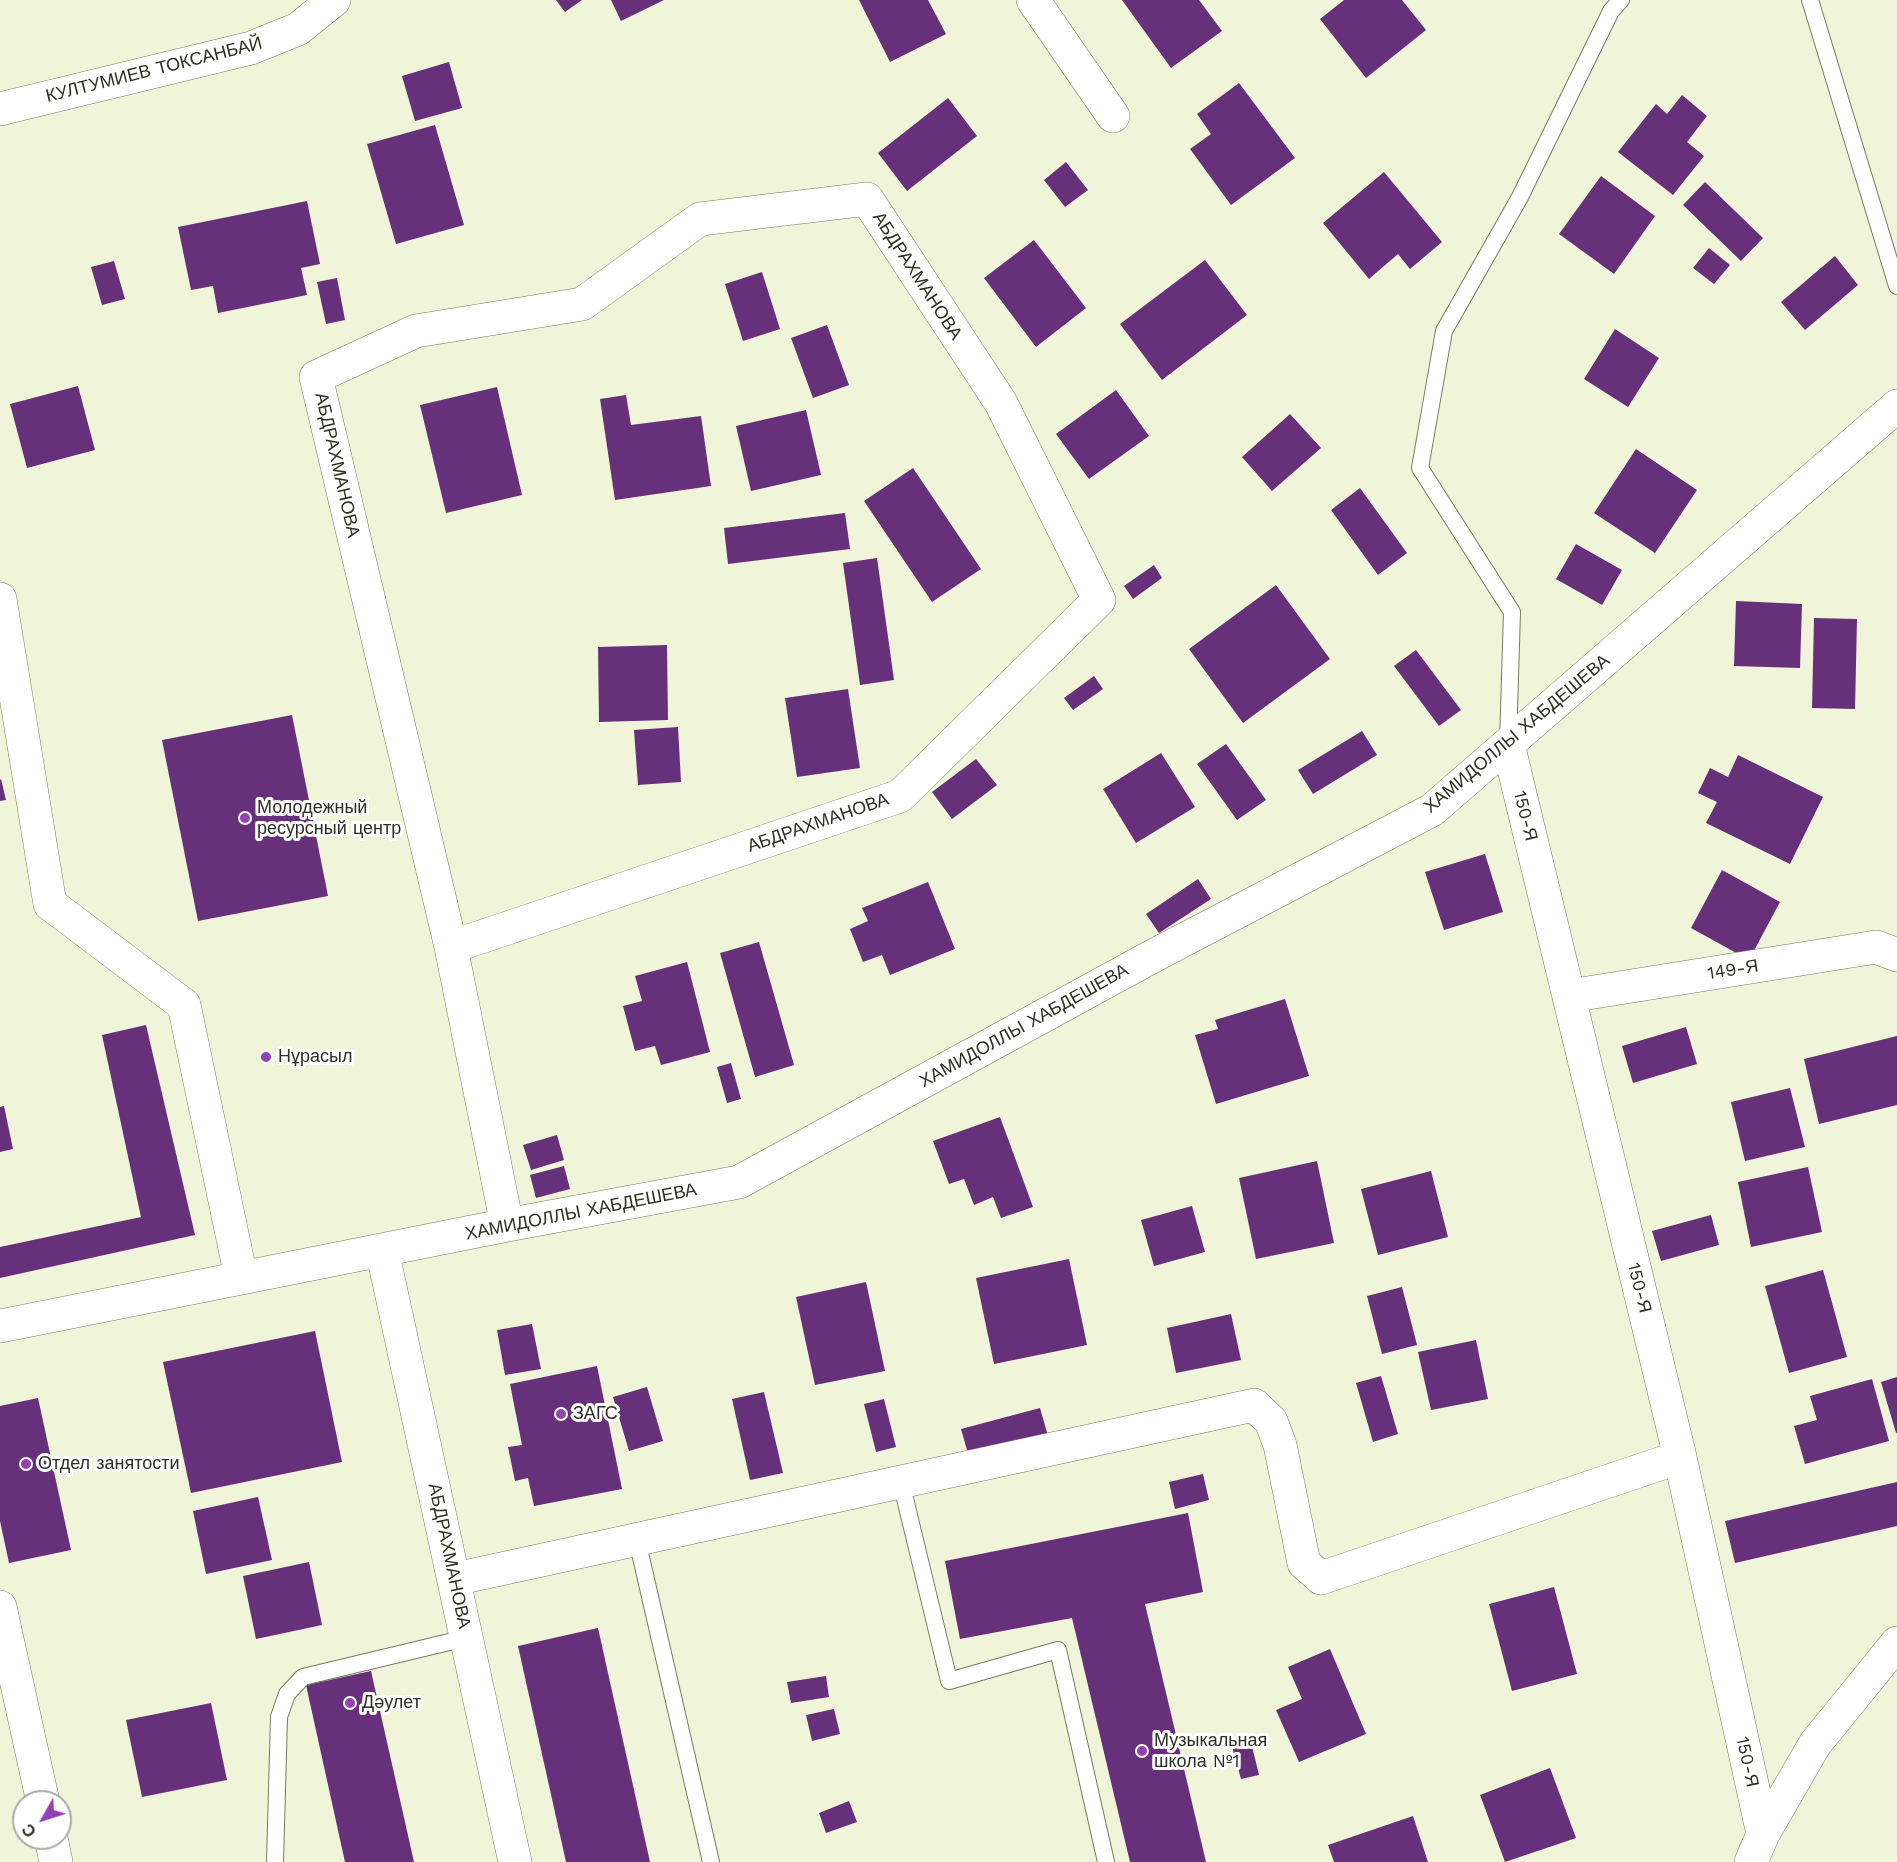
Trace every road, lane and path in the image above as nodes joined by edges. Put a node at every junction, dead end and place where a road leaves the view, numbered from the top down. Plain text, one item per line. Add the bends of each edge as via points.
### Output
1 (334, 0) edge
2 (1034, 0) edge
3 (1621, 0) edge
4 (1810, 0) edge
5 (0, 109) edge
6 (1113, 116) dead end
7 (1897, 286) edge
8 (1897, 406) edge
9 (0, 598) edge
10 (1508, 744) junction
11 (451, 947) junction
12 (1897, 955) edge
13 (1569, 996) junction
14 (507, 1225) junction
15 (382, 1250) junction
16 (241, 1277) junction
17 (0, 1326) edge
18 (1680, 1457) junction
19 (901, 1482) junction
20 (637, 1540) junction
21 (455, 1578) junction
22 (0, 1607) edge
23 (466, 1638) junction
24 (1897, 1643) edge
25 (40, 1790) edge
26 (1757, 1848) edge
27 (275, 1862) edge
28 (515, 1862) edge
29 (711, 1862) edge
30 (1106, 1862) edge

1 - 5 street, КУЛТУМИЕВ ТОКСАНБАЙ via 298,29 251,48
2 - 6 street
3 - 10 lane via 1611,11 1520,197 1444,331 1420,468 1512,612
4 - 7 lane
8 - 10 street, ХАМИДОЛЛЫ ХАБДЕШЕВА
9 - 16 street via 50,904 184,1005
10 - 13 street, 150-Я
10 - 14 street, ХАМИДОЛЛЫ ХАБДЕШЕВА via 1431,810 1153,956 739,1182
11 - 11 street, АБДРАХМАНОВА via 316,377 416,331 582,304 700,219 867,199 1001,403 1099,600 900,796
11 - 14 street, АБДРАХМАНОВА
12 - 13 street, 149-Я via 1876,947
13 - 18 street, 150-Я
14 - 15 street, ХАМИДОЛЛЫ ХАБДЕШЕВА
15 - 16 street, ХАМИДОЛЛЫ ХАБДЕШЕВА
15 - 21 street, АБДРАХМАНОВА
16 - 17 street, ХАМИДОЛЛЫ ХАБДЕШЕВА
18 - 19 street via 1321,1578 1304,1563 1280,1445 1271,1421 1254,1405
18 - 26 street, 150-Я
19 - 20 street
19 - 30 lane via 949,1681 1058,1650
20 - 21 street
20 - 29 lane
21 - 23 street, АБДРАХМАНОВА
22 - 25 street
23 - 27 lane via 303,1677 287,1694 279,1717
23 - 28 street, АБДРАХМАНОВА
24 - 26 street via 1815,1743

